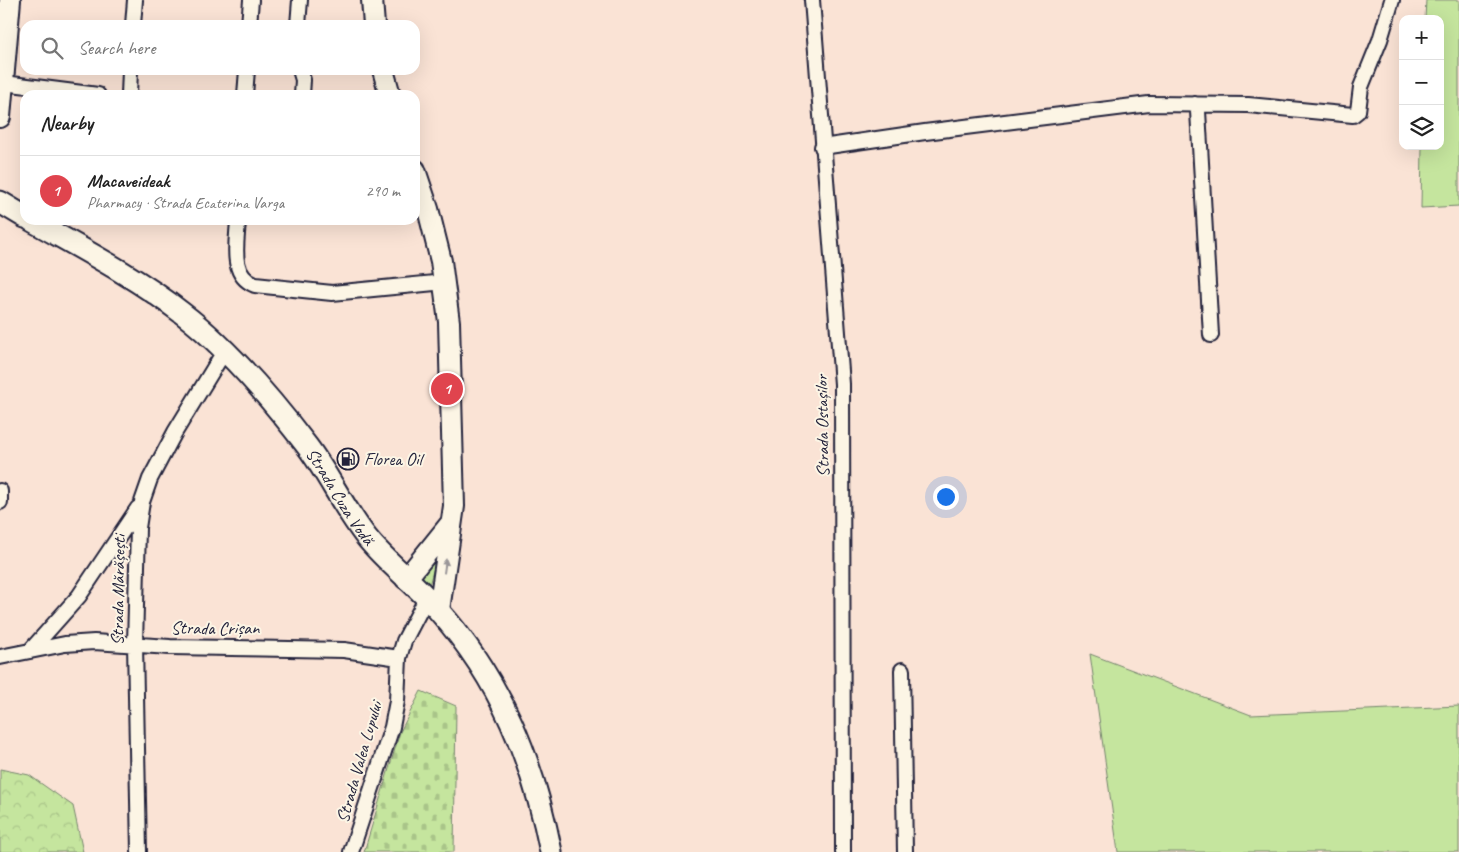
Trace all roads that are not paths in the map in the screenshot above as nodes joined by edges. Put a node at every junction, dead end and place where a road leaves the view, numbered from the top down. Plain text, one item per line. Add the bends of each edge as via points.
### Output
1 (10, 0) edge
2 (135, 0) edge
3 (251, 0) edge
4 (300, 0) edge
5 (372, 0) edge
6 (812, 0) edge
7 (1392, 0) edge
8 (133, 20) edge
9 (249, 20) edge
10 (298, 20) edge
11 (374, 20) edge
12 (130, 75) edge
13 (247, 75) edge
14 (302, 75) edge
15 (384, 75) edge
16 (4, 83) junction
17 (59, 90) edge
18 (129, 90) edge
19 (245, 90) edge
20 (302, 90) edge
21 (389, 90) edge
22 (1196, 104) junction
23 (0, 117) edge
24 (822, 147) junction
25 (420, 185) edge
26 (0, 202) edge
27 (20, 213) edge
28 (40, 225) edge
29 (238, 225) edge
30 (445, 282) junction
31 (1212, 335) dead end
32 (224, 350) junction
33 (0, 491) edge
34 (0, 502) edge
35 (142, 502) junction
36 (451, 523) junction
37 (406, 578) junction
38 (433, 604) junction
39 (135, 644) junction
40 (30, 651) junction
41 (0, 658) edge
42 (399, 658) junction
43 (902, 670) dead end
44 (139, 852) edge
45 (351, 852) edge
46 (551, 852) edge
47 (842, 852) edge
48 (905, 852) edge

1 - 16 main road
2 - 8 street
3 - 9 street
4 - 10 street
5 - 11 main road
6 - 24 street, Strada Ostașilor
7 - 22 street via 1361,87 1358,111 1353,115 1248,105
12 - 18 street
13 - 19 street
14 - 20 street
15 - 21 main road
16 - 17 street
16 - 23 main road
22 - 24 street via 1149,104
22 - 31 street
24 - 47 street, Strada Ostașilor via 842,384
25 - 30 main road
26 - 27 main road
28 - 32 main road, Strada Cuza Vodă via 147,288 184,314
29 - 30 street via 238,272 246,282 255,285 332,293
30 - 36 main road via 454,476
32 - 35 street, Strada Mărășești via 175,432
32 - 37 main road, Strada Cuza Vodă via 306,446 364,534
33 - 34 street
35 - 39 street, Strada Mărășești via 138,528
35 - 40 street via 79,596
36 - 37 main road
38 -> 36 main road
37 - 38 main road, Strada Cuza Vodă
38 - 42 street, Strada Valea Lupului via 411,624
38 - 46 main road, Strada Cuza Vodă via 476,657 496,691 530,765
39 - 40 street, Strada Crișan via 75,643
39 - 42 street, Strada Crișan via 344,650
39 - 44 street, Strada Mărășești
40 - 41 street, Strada Crișan
42 - 45 street, Strada Valea Lupului via 392,728
43 - 48 street

